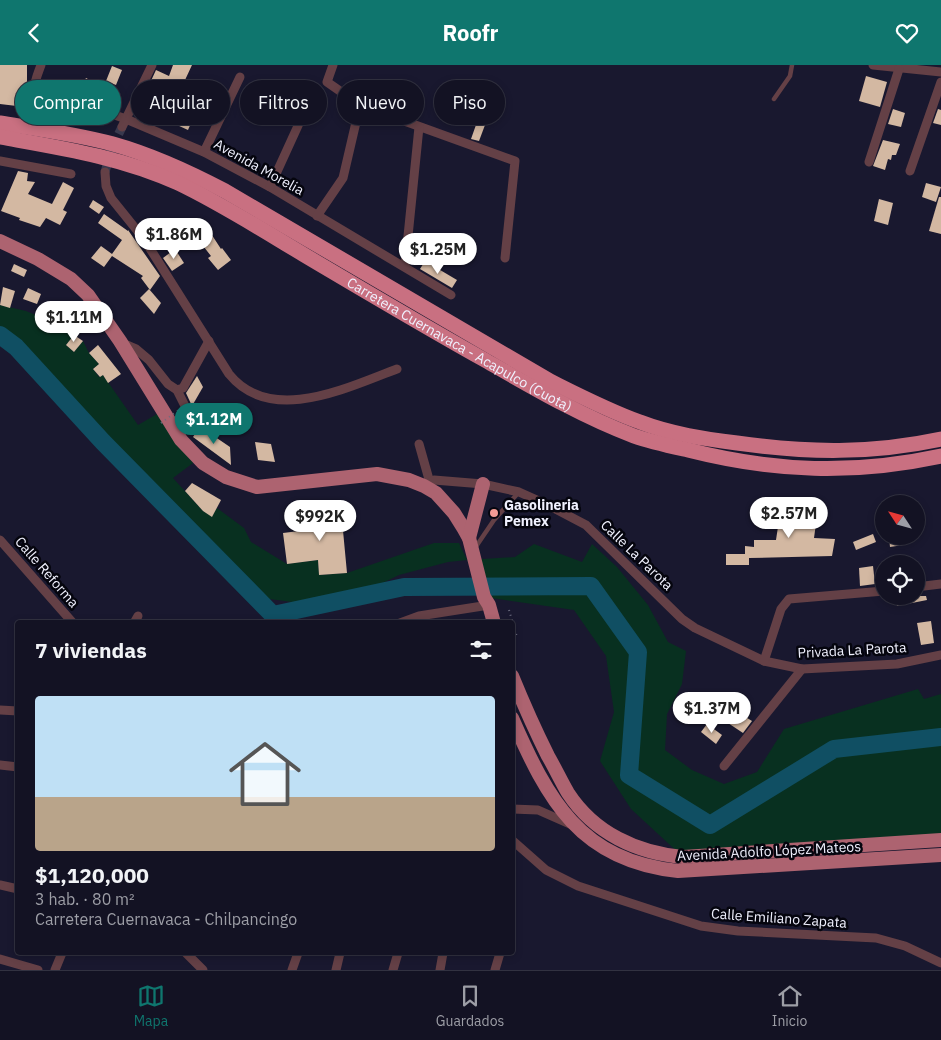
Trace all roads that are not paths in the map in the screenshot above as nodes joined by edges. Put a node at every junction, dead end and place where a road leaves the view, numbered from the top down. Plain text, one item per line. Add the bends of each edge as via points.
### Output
1 (41, 65) edge
2 (152, 65) edge
3 (332, 65) edge
4 (792, 65) edge
5 (873, 65) edge
6 (899, 69) junction
7 (941, 73) edge
8 (240, 77) dead end
9 (941, 82) edge
10 (337, 89) edge
11 (774, 99) dead end
12 (0, 123) edge
13 (124, 123) junction
14 (298, 125) edge
15 (355, 125) edge
16 (414, 125) edge
17 (419, 127) junction
18 (0, 137) edge
19 (204, 152) junction
20 (0, 161) edge
21 (869, 162) dead end
22 (910, 171) dead end
23 (105, 173) tunnel mouth
24 (70, 174) dead end
25 (270, 187) junction
26 (317, 216) junction
27 (0, 241) edge
28 (505, 258) dead end
29 (405, 266) junction
30 (451, 295) dead end
31 (120, 341) junction
32 (209, 341) junction
33 (397, 369) dead end
34 (177, 390) junction
35 (196, 428) dead end
36 (941, 439) edge
37 (419, 444) dead end
38 (941, 455) edge
39 (427, 484) junction
40 (483, 484) junction
41 (519, 492) junction
42 (0, 540) edge
43 (472, 549) junction
44 (941, 585) edge
45 (925, 586) edge
46 (875, 592) edge
47 (484, 600) junction
48 (70, 620) edge
49 (408, 620) edge
50 (485, 620) edge
51 (493, 620) edge
52 (941, 655) edge
53 (764, 661) junction
54 (802, 669) junction
55 (515, 683) edge
56 (0, 710) edge
57 (15, 711) edge
58 (515, 725) edge
59 (0, 765) edge
60 (724, 765) dead end
61 (15, 767) edge
62 (515, 809) edge
63 (576, 827) junction
64 (941, 840) edge
65 (515, 843) edge
66 (941, 855) edge
67 (0, 885) edge
68 (15, 888) edge
69 (61, 955) edge
70 (188, 955) edge
71 (297, 955) edge
72 (340, 955) edge
73 (397, 955) edge
74 (443, 955) edge
75 (500, 955) edge
76 (0, 959) edge
77 (941, 963) edge
78 (38, 970) edge
79 (55, 970) edge
80 (203, 970) edge
81 (292, 970) edge
82 (336, 970) edge
83 (393, 970) edge
84 (440, 970) edge
85 (496, 970) edge

1 - 13 street, Avenida Morelia via 34,93 38,99 47,104 98,111
2 - 13 street
3 - 10 street via 327,82
4 - 11 lane via 790,76
5 - 6 street
6 - 7 street
6 - 21 street
8 - 19 street
9 - 22 street
12 - 36 highway, Carretera Cuernavaca - Acapulco (Cuota) via 77,135 185,170 550,381 641,423 721,441 789,450 881,449
13 - 19 street, Avenida Morelia
14 - 25 street
15 - 26 street via 343,177
16 - 17 street
17 - 28 street via 515,161
17 - 29 street
18 - 38 highway, Carretera Cuernavaca - Acapulco (Cuota) via 112,159 179,184 545,395 636,436 718,458 787,468 880,466
19 - 25 street, Avenida Morelia
20 - 24 street
23 - 32 street via 111,198 144,239
25 - 26 street, Avenida Morelia
26 - 29 street, Avenida Morelia
27 - 31 main road via 71,279 88,295
29 - 30 street, Avenida Morelia
31 - 34 street via 149,359 168,384
31 - 39 main road via 181,440 203,463 226,477 257,487 377,475
32 - 33 street via 237,384 267,398 310,399
32 - 34 street via 183,388
34 - 35 street
37 - 39 street
39 - 40 street, Calle La Parota via 434,481
39 - 43 main road via 454,513
40 - 41 street, Calle La Parota
40 - 43 main road
41 - 43 lane
41 - 53 street, Calle La Parota via 586,525 695,628
42 - 48 street, Calle Reforma
43 - 47 main road
44 - 45 street
46 - 53 street via 789,599 781,609
47 - 49 street
47 - 50 main road
47 - 51 main road
52 - 54 street, Privada La Parota via 897,664
53 - 54 street, Privada La Parota
54 - 60 street
55 - 64 main road, Avenida Adolfo López Mateos via 568,793 597,826 632,847 683,857
56 - 57 street
58 - 63 main road, Avenida Adolfo López Mateos via 547,789
59 - 61 street
62 - 63 street via 538,810
63 - 66 main road, Avenida Adolfo López Mateos via 622,858 678,871
65 - 77 street, Calle Emiliano Zapata via 546,870 578,886 701,926 876,938 905,946
67 - 68 street
69 - 79 street
70 - 80 street
71 - 81 street
72 - 82 street
73 - 83 street
74 - 84 street
75 - 85 street
76 - 78 street

